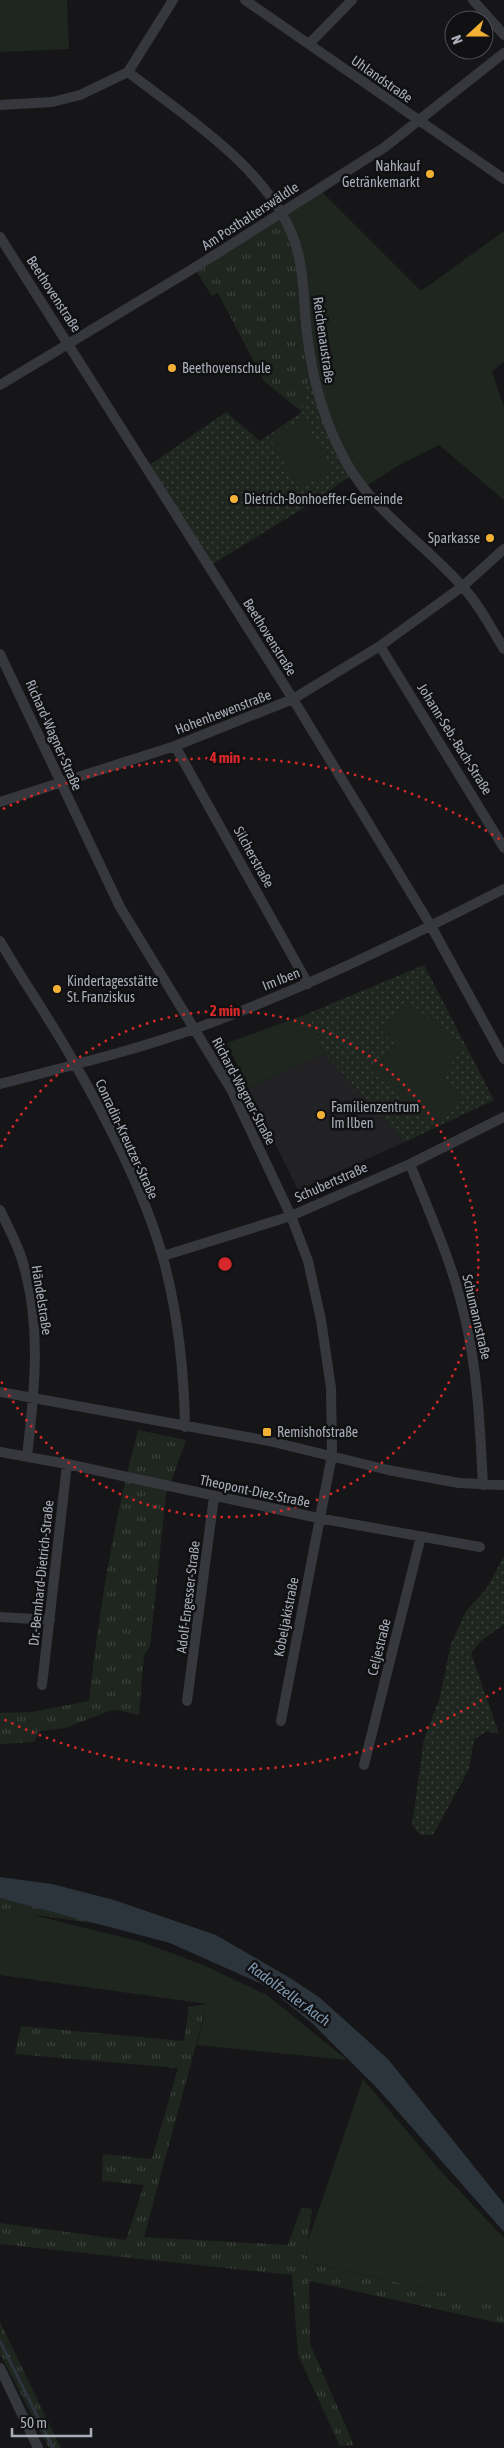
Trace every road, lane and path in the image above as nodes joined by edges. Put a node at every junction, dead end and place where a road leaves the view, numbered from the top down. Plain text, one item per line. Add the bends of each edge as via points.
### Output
1 (173, 0) edge
2 (245, 0) edge
3 (352, 0) edge
4 (472, 0) edge
5 (504, 35) edge
6 (309, 44) junction
7 (504, 53) edge
8 (128, 72) junction
9 (0, 105) edge
10 (420, 122) junction
11 (504, 180) edge
12 (281, 213) junction
13 (0, 237) edge
14 (69, 343) junction
15 (0, 385) edge
16 (504, 549) edge
17 (463, 586) junction
18 (380, 646) junction
19 (504, 649) edge
20 (0, 654) edge
21 (293, 699) junction
22 (175, 746) junction
23 (60, 783) junction
24 (0, 802) edge
25 (504, 848) edge
26 (504, 889) edge
27 (431, 926) junction
28 (0, 941) edge
29 (308, 984) junction
30 (195, 1028) junction
31 (504, 1059) edge
32 (75, 1064) junction
33 (0, 1084) edge
34 (504, 1117) edge
35 (410, 1164) junction
36 (0, 1210) edge
37 (290, 1216) junction
38 (163, 1256) junction
39 (0, 1392) edge
40 (34, 1398) junction
41 (184, 1427) junction
42 (0, 1452) edge
43 (332, 1455) junction
44 (27, 1456) junction
45 (67, 1464) junction
46 (483, 1485) junction
47 (504, 1485) edge
48 (214, 1497) junction
49 (318, 1518) junction
50 (421, 1536) junction
51 (480, 1547) dead end
52 (0, 1617) edge
53 (50, 1620) junction
54 (42, 1685) dead end
55 (187, 1701) dead end
56 (281, 1721) dead end
57 (364, 1765) dead end
58 (0, 2368) edge
59 (38, 2448) edge

1 - 8 street
2 - 6 street, Uhlandstraße
3 - 6 street
4 - 5 street
6 - 10 street, Uhlandstraße
7 - 10 street, Am Posthalterswäldle
8 - 9 street via 80,95 52,102
8 - 12 street, Reichenaustraße via 231,154
10 - 11 street, Uhlandstraße
10 - 12 street, Am Posthalterswäldle
12 - 14 street, Am Posthalterswäldle
12 - 17 street, Reichenaustraße via 292,232 298,255 315,385 338,446 363,488
13 - 14 street, Beethovenstraße
14 - 15 street, Am Posthalterswäldle
14 - 21 street, Beethovenstraße
16 - 17 street, Hohenhewenstraße
17 - 18 street, Hohenhewenstraße
17 - 19 street, Reichenaustraße
18 - 21 street, Hohenhewenstraße
18 - 25 street, Johann-Seb.-Bach-Straße
20 - 23 street, Richard-Wagner-Straße
21 - 22 street, Hohenhewenstraße
21 - 27 street, Beethovenstraße
22 - 23 street, Hohenhewenstraße
22 - 29 street, Silcherstraße
23 - 24 street, Hohenhewenstraße
23 - 30 street, Richard-Wagner-Straße via 120,907
26 - 27 street, Im Iben
27 - 29 street, Im Iben
27 - 31 street, Beethovenstraße
28 - 32 street, Conradin-Kreutzer-Straße
29 - 30 street, Im Iben
30 - 32 street, Im Iben
30 - 37 street, Richard-Wagner-Straße via 232,1092
32 - 33 street, Im Iben
32 - 38 street, Conradin-Kreutzer-Straße via 133,1178
34 - 35 street, Schubertstraße
35 - 37 street, Schubertstraße
35 - 46 street, Schumannstraße via 441,1239 465,1318 478,1387
36 - 40 street, Händelstraße via 19,1250 31,1299 35,1340
37 - 38 street, Schubertstraße
37 - 43 street, Richard-Wagner-Straße via 308,1260 321,1320 331,1388
38 - 41 street, Conradin-Kreutzer-Straße via 177,1319 184,1386
39 - 40 street
40 - 41 street
40 - 44 street
41 - 43 street
42 - 44 street, Theopont-Diez-Straße
43 - 46 street via 388,1470
43 - 49 street, Richard-Wagner-Straße
44 - 45 street, Theopont-Diez-Straße
45 - 48 street, Theopont-Diez-Straße
45 - 53 street, Dr.-Bernhard-Dietrich-Straße
46 - 47 street
48 - 49 street, Theopont-Diez-Straße
48 - 55 street, Adolf-Engesser-Straße
49 - 50 street, Theopont-Diez-Straße
49 - 56 street, Kobeljakistraße
50 - 51 street, Theopont-Diez-Straße
50 - 57 street, Celjestraße
52 - 53 street
53 - 54 street, Dr.-Bernhard-Dietrich-Straße
58 - 59 street

